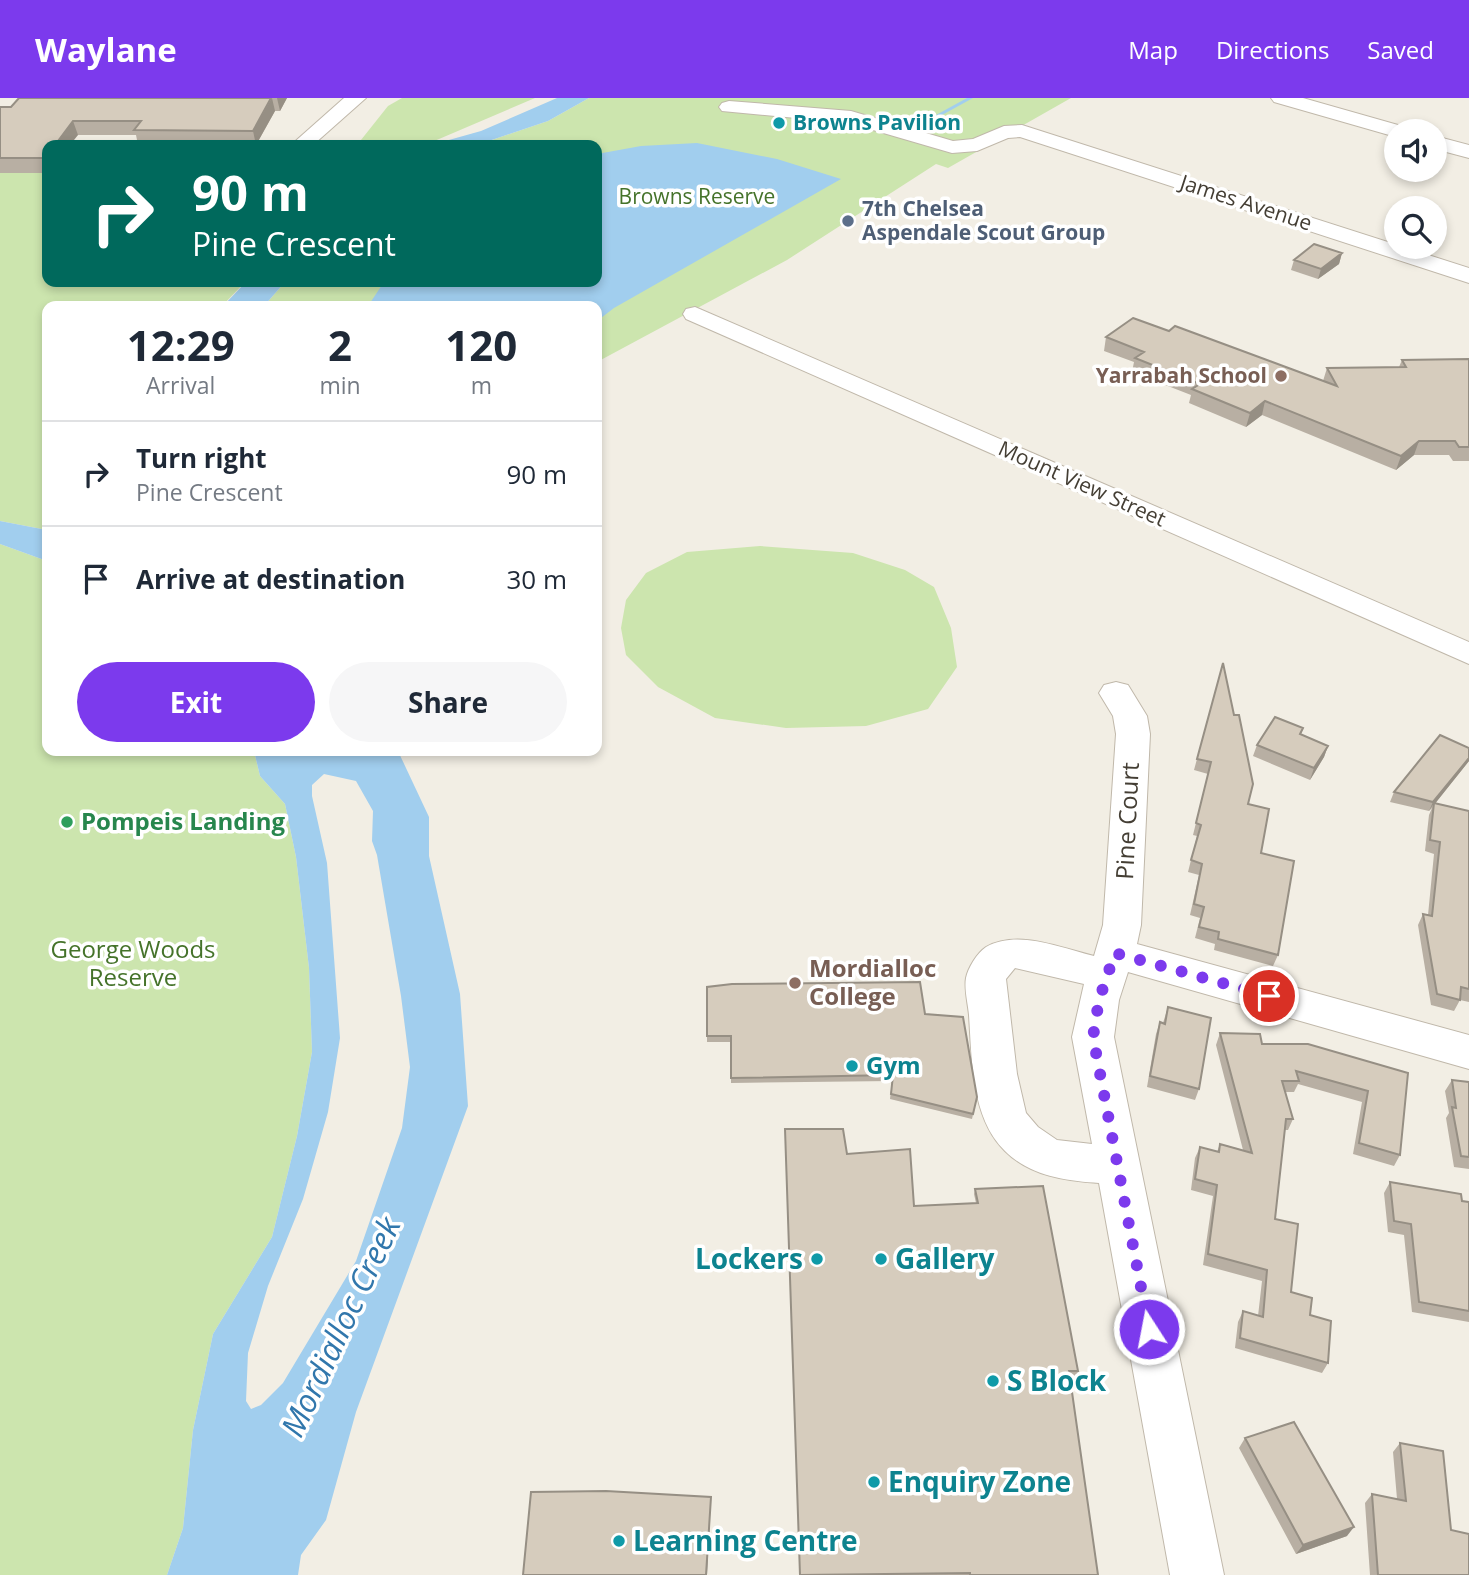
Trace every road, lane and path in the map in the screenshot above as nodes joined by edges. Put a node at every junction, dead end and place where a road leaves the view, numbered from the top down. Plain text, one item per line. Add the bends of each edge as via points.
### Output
1 (356, 98) edge
2 (1282, 98) edge
3 (729, 107) dead end
4 (1384, 127) edge
5 (307, 140) edge
6 (1447, 146) edge
7 (1469, 152) edge
8 (1469, 276) edge
9 (695, 314) dead end
10 (1469, 653) edge
11 (1116, 693) dead end
12 (1111, 963) junction
13 (1469, 1052) edge
14 (1117, 1166) junction
15 (1197, 1575) edge

1 - 5 street
2 - 4 street
3 - 8 street, James Avenue via 851,117 959,146 1022,131
6 - 7 street
9 - 10 street, Mount View Street
11 - 12 street, Pine Court via 1130,716 1133,734 1122,925
12 - 13 street
12 - 14 street, Pine Court via 1093,1037
12 - 14 street via 1014,953 1000,956 986,979 999,1091 1007,1122 1024,1142 1028,1157
14 - 15 street, Pine Court

